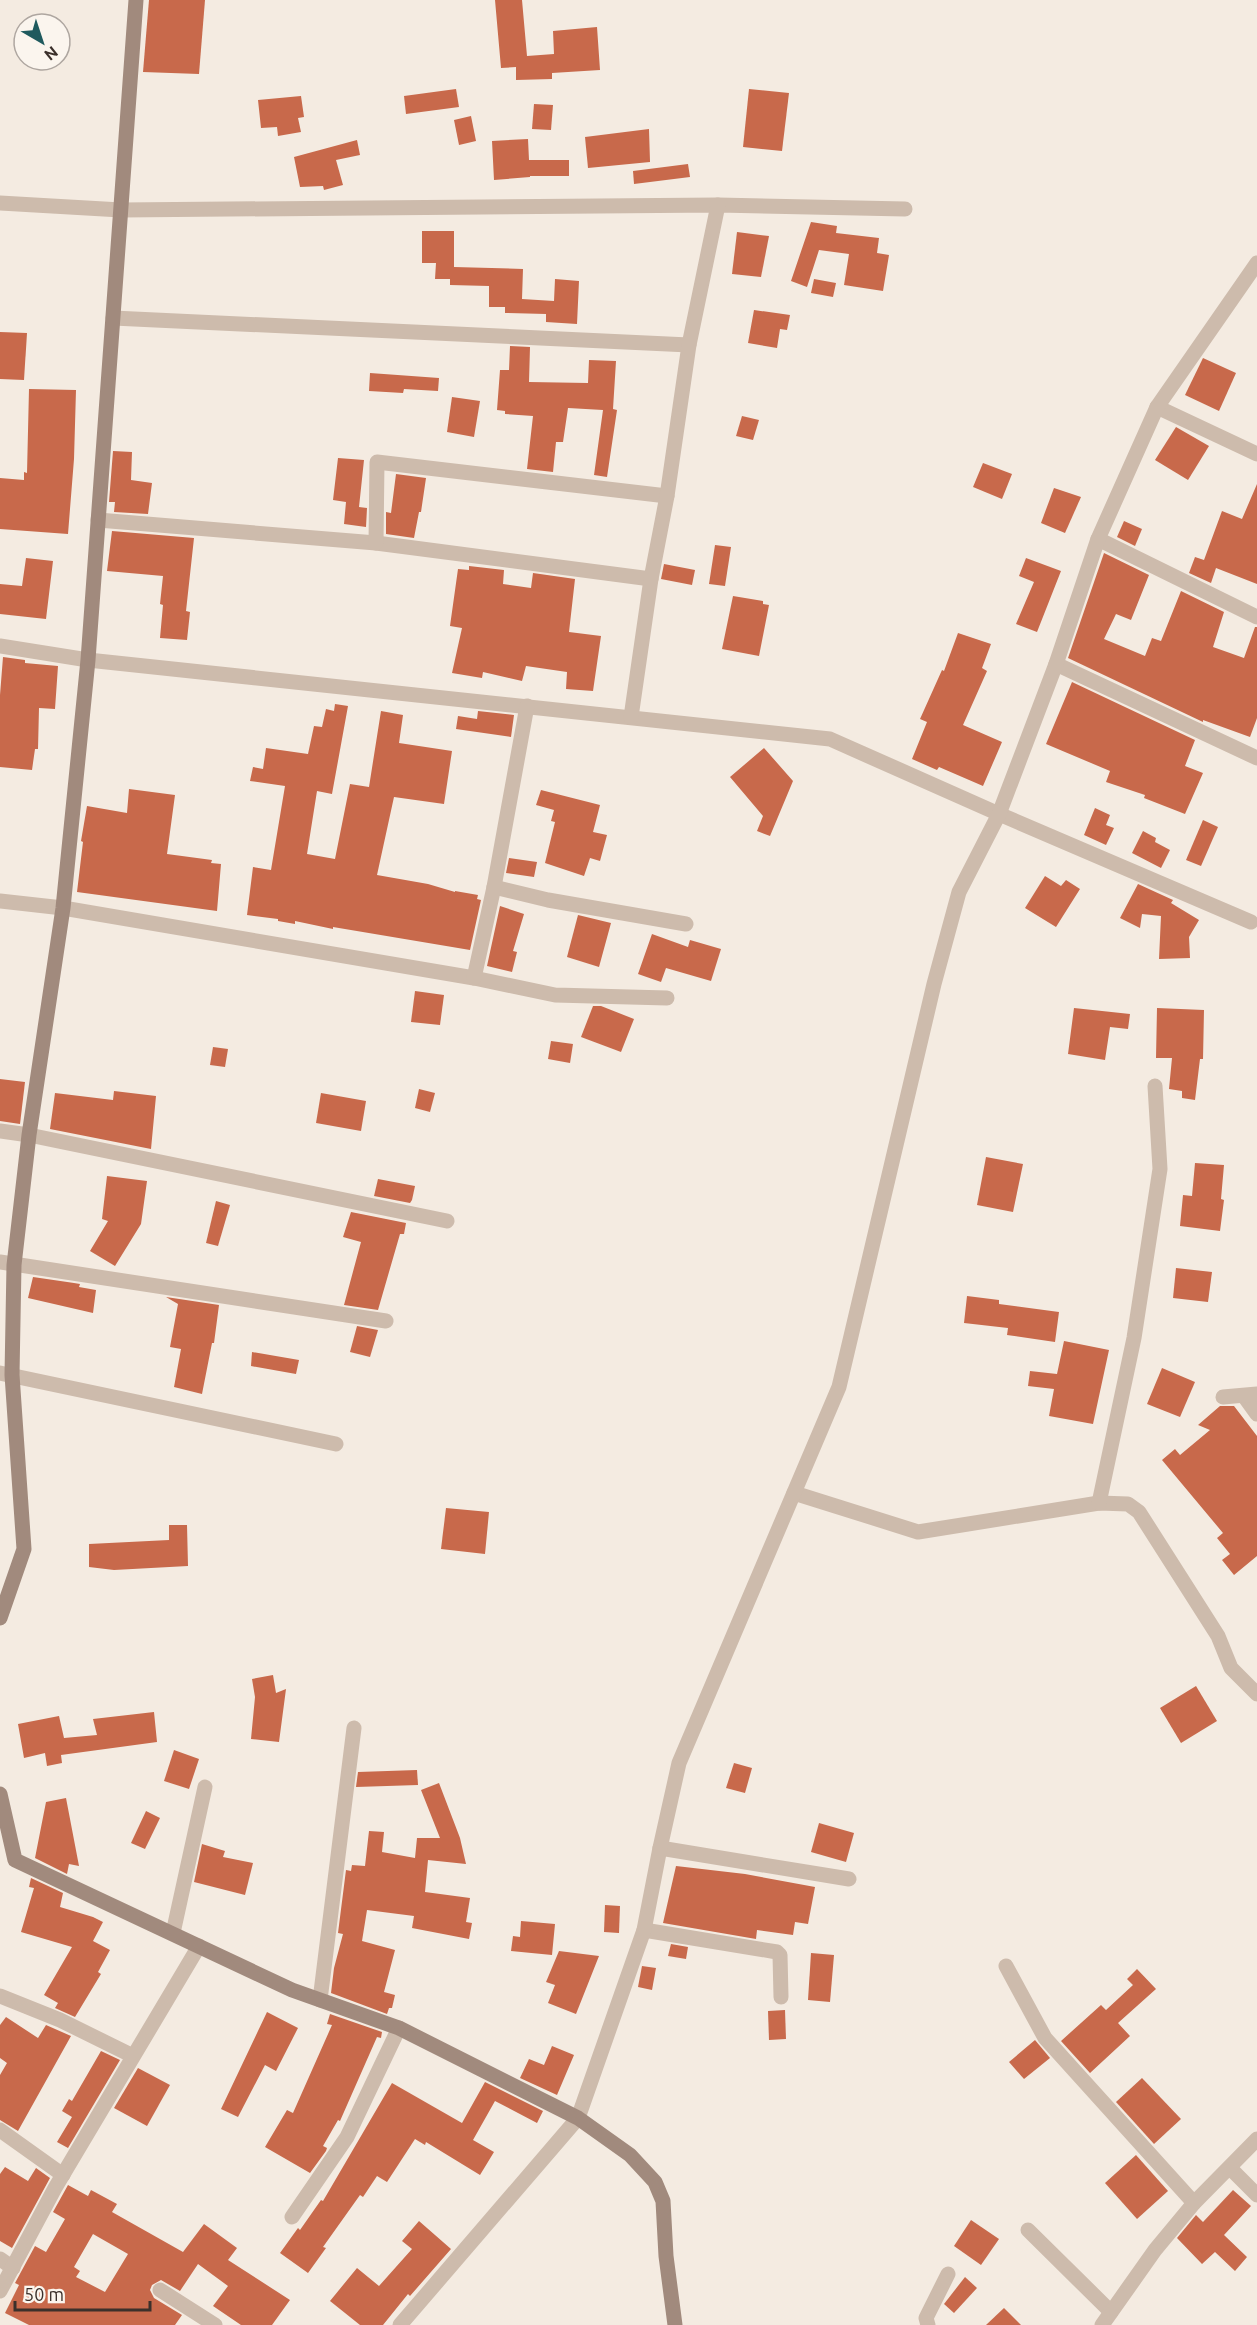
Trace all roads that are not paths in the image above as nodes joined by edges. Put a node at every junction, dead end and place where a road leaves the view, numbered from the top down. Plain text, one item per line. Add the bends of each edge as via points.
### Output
1 (136, 0) edge
2 (0, 203) edge
3 (718, 206) junction
4 (905, 209) dead end
5 (121, 210) junction
6 (1257, 263) edge
7 (1251, 284) edge
8 (113, 318) junction
9 (689, 345) junction
10 (1157, 406) junction
11 (1257, 454) edge
12 (667, 496) junction
13 (98, 520) junction
14 (1098, 539) junction
15 (376, 543) junction
16 (651, 579) junction
17 (1257, 617) edge
18 (0, 646) edge
19 (88, 660) junction
20 (1056, 664) junction
21 (527, 706) junction
22 (631, 717) junction
23 (1257, 758) edge
24 (999, 814) junction
25 (494, 886) junction
26 (0, 901) edge
27 (63, 908) junction
28 (1251, 922) dead end
29 (686, 924) dead end
30 (474, 978) junction
31 (667, 998) dead end
32 (1155, 1086) dead end
33 (0, 1131) edge
34 (29, 1135) junction
35 (447, 1221) dead end
36 (7, 1263) edge
37 (386, 1321) dead end
38 (6, 1374) edge
39 (1250, 1395) edge
40 (1223, 1396) dead end
41 (1257, 1414) edge
42 (336, 1444) dead end
43 (794, 1492) junction
44 (1099, 1503) junction
45 (0, 1618) edge
46 (1257, 1694) edge
47 (354, 1728) dead end
48 (205, 1787) dead end
49 (0, 1794) edge
50 (660, 1848) junction
51 (849, 1879) dead end
52 (645, 1930) junction
53 (172, 1933) junction
54 (199, 1946) junction
55 (1006, 1966) dead end
56 (0, 1996) edge
57 (781, 1997) dead end
58 (320, 2000) junction
59 (399, 2028) junction
60 (132, 2056) junction
61 (578, 2118) junction
62 (0, 2130) edge
63 (1257, 2139) edge
64 (1230, 2168) junction
65 (63, 2175) junction
66 (1257, 2195) edge
67 (1194, 2203) junction
68 (292, 2217) dead end
69 (1028, 2230) dead end
70 (6, 2263) edge
71 (948, 2274) dead end
72 (160, 2290) dead end
73 (0, 2291) edge
74 (1110, 2312) junction
75 (215, 2325) edge
76 (400, 2325) edge
77 (675, 2325) edge
78 (928, 2325) edge
79 (1102, 2325) edge

1 - 5 street
2 - 5 street
3 - 4 street
3 - 5 street
3 - 9 street
5 - 8 street
6 - 7 street
7 - 10 street
8 - 9 street
8 - 13 street
9 - 12 street
10 - 11 street
10 - 14 street
12 - 15 street via 377,462
12 - 16 street
13 - 15 street
13 - 19 street
14 - 17 street
14 - 20 street
15 - 16 street
16 - 22 street
18 - 19 street
19 - 21 street
19 - 27 street
20 - 23 street
20 - 24 street
21 - 22 street
21 - 25 street
22 - 24 street via 830,739
24 - 28 street
24 - 43 street via 958,892 839,1387
25 - 29 street via 548,900
25 - 30 street
26 - 27 street
27 - 30 street
27 - 34 street
30 - 31 street via 555,995
32 - 44 street via 1160,1169 1134,1338
33 - 34 street
34 - 35 street
34 - 36 street
36 - 37 street
36 - 38 street
38 - 42 street
38 - 45 street via 24,1549
39 - 40 street
39 - 41 street
43 - 44 street via 918,1532
43 - 50 street via 680,1763
44 - 46 street via 1128,1504 1139,1512 1218,1636 1231,1668
47 - 58 street
48 - 53 street
49 - 53 street via 15,1860
50 - 51 street
50 - 52 street
52 - 57 street via 777,1952
52 - 61 street
53 - 54 street
54 - 58 street
54 - 60 street
55 - 67 street via 1045,2038
56 - 60 street
58 - 59 street
59 - 61 street
59 - 68 street via 347,2137
60 - 65 street
61 - 76 street
61 - 77 street via 630,2155 655,2182 663,2201
62 - 65 street
63 - 64 street
64 - 66 street
64 - 67 street
65 - 70 street
67 - 74 street
69 - 74 street
70 - 73 street
71 - 78 street via 927,2318
72 - 75 street
74 - 79 street

